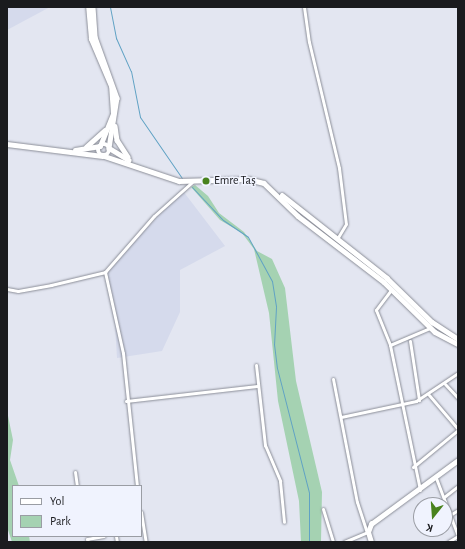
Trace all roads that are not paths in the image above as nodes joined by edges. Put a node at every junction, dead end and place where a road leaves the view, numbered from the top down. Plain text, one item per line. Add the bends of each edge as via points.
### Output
1 (88, 7) edge
2 (92, 7) edge
3 (304, 7) edge
4 (115, 122) junction
5 (109, 125) junction
6 (7, 144) edge
7 (100, 146) junction
8 (86, 147) junction
9 (110, 148) junction
10 (75, 150) junction
11 (103, 156) junction
12 (130, 160) junction
13 (142, 168) junction
14 (192, 182) junction
15 (280, 195) junction
16 (337, 239) junction
17 (105, 272) junction
18 (7, 289) edge
19 (391, 290) junction
20 (430, 328) junction
21 (458, 339) edge
22 (410, 341) dead end
23 (458, 344) edge
24 (390, 345) junction
25 (256, 365) dead end
26 (458, 373) edge
27 (334, 380) dead end
28 (445, 384) junction
29 (257, 386) junction
30 (429, 396) junction
31 (458, 398) edge
32 (419, 400) junction
33 (126, 401) junction
34 (400, 405) junction
35 (341, 417) junction
36 (458, 429) edge
37 (458, 460) edge
38 (413, 467) junction
39 (75, 472) dead end
40 (436, 478) junction
41 (77, 485) edge
42 (137, 485) edge
43 (458, 486) edge
44 (420, 490) junction
45 (444, 497) joint
46 (323, 508) dead end
47 (284, 522) dead end
48 (453, 523) edge
49 (142, 529) edge
50 (368, 532) junction
51 (458, 536) edge
52 (99, 537) edge
53 (88, 539) edge
54 (146, 542) edge
55 (333, 542) edge
56 (344, 542) edge
57 (371, 542) edge
58 (448, 542) edge

1 - 5 street via 91,39 114,100
2 - 4 street via 95,36 115,87
3 - 16 street via 309,42 339,168 346,224
4 - 9 street
4 - 12 street via 117,140
5 - 7 street
5 - 8 street
6 - 10 street
7 - 8 street
7 - 9 street
7 - 11 street
8 - 10 street
9 - 11 street
9 - 12 street
10 - 11 street
11 - 13 street
12 - 13 street
13 - 14 street
14 - 15 street via 248,179 264,183
14 - 17 street via 154,216
15 - 16 street
15 - 19 street via 298,216
16 - 21 street via 387,278 432,322
17 - 18 street via 18,291
17 - 33 street via 123,353
19 - 20 street
19 - 24 street via 376,307
20 - 23 street
20 - 24 street
22 - 32 street
24 - 34 street
25 - 29 street
26 - 28 street
27 - 35 street
28 - 30 street
28 - 31 street
29 - 33 street
29 - 47 street via 265,445 280,481
30 - 32 street
30 - 36 street
32 - 34 street
33 - 42 street
34 - 35 street
34 - 38 street
35 - 50 street via 356,502
36 - 38 street
37 - 40 street
38 - 44 street
39 - 41 street
40 - 44 street
40 - 45 street
43 - 45 street
44 - 50 street via 371,524
46 - 55 street
48 - 51 street
49 - 54 street
50 - 56 street
50 - 57 street
51 - 58 street
52 - 53 street

